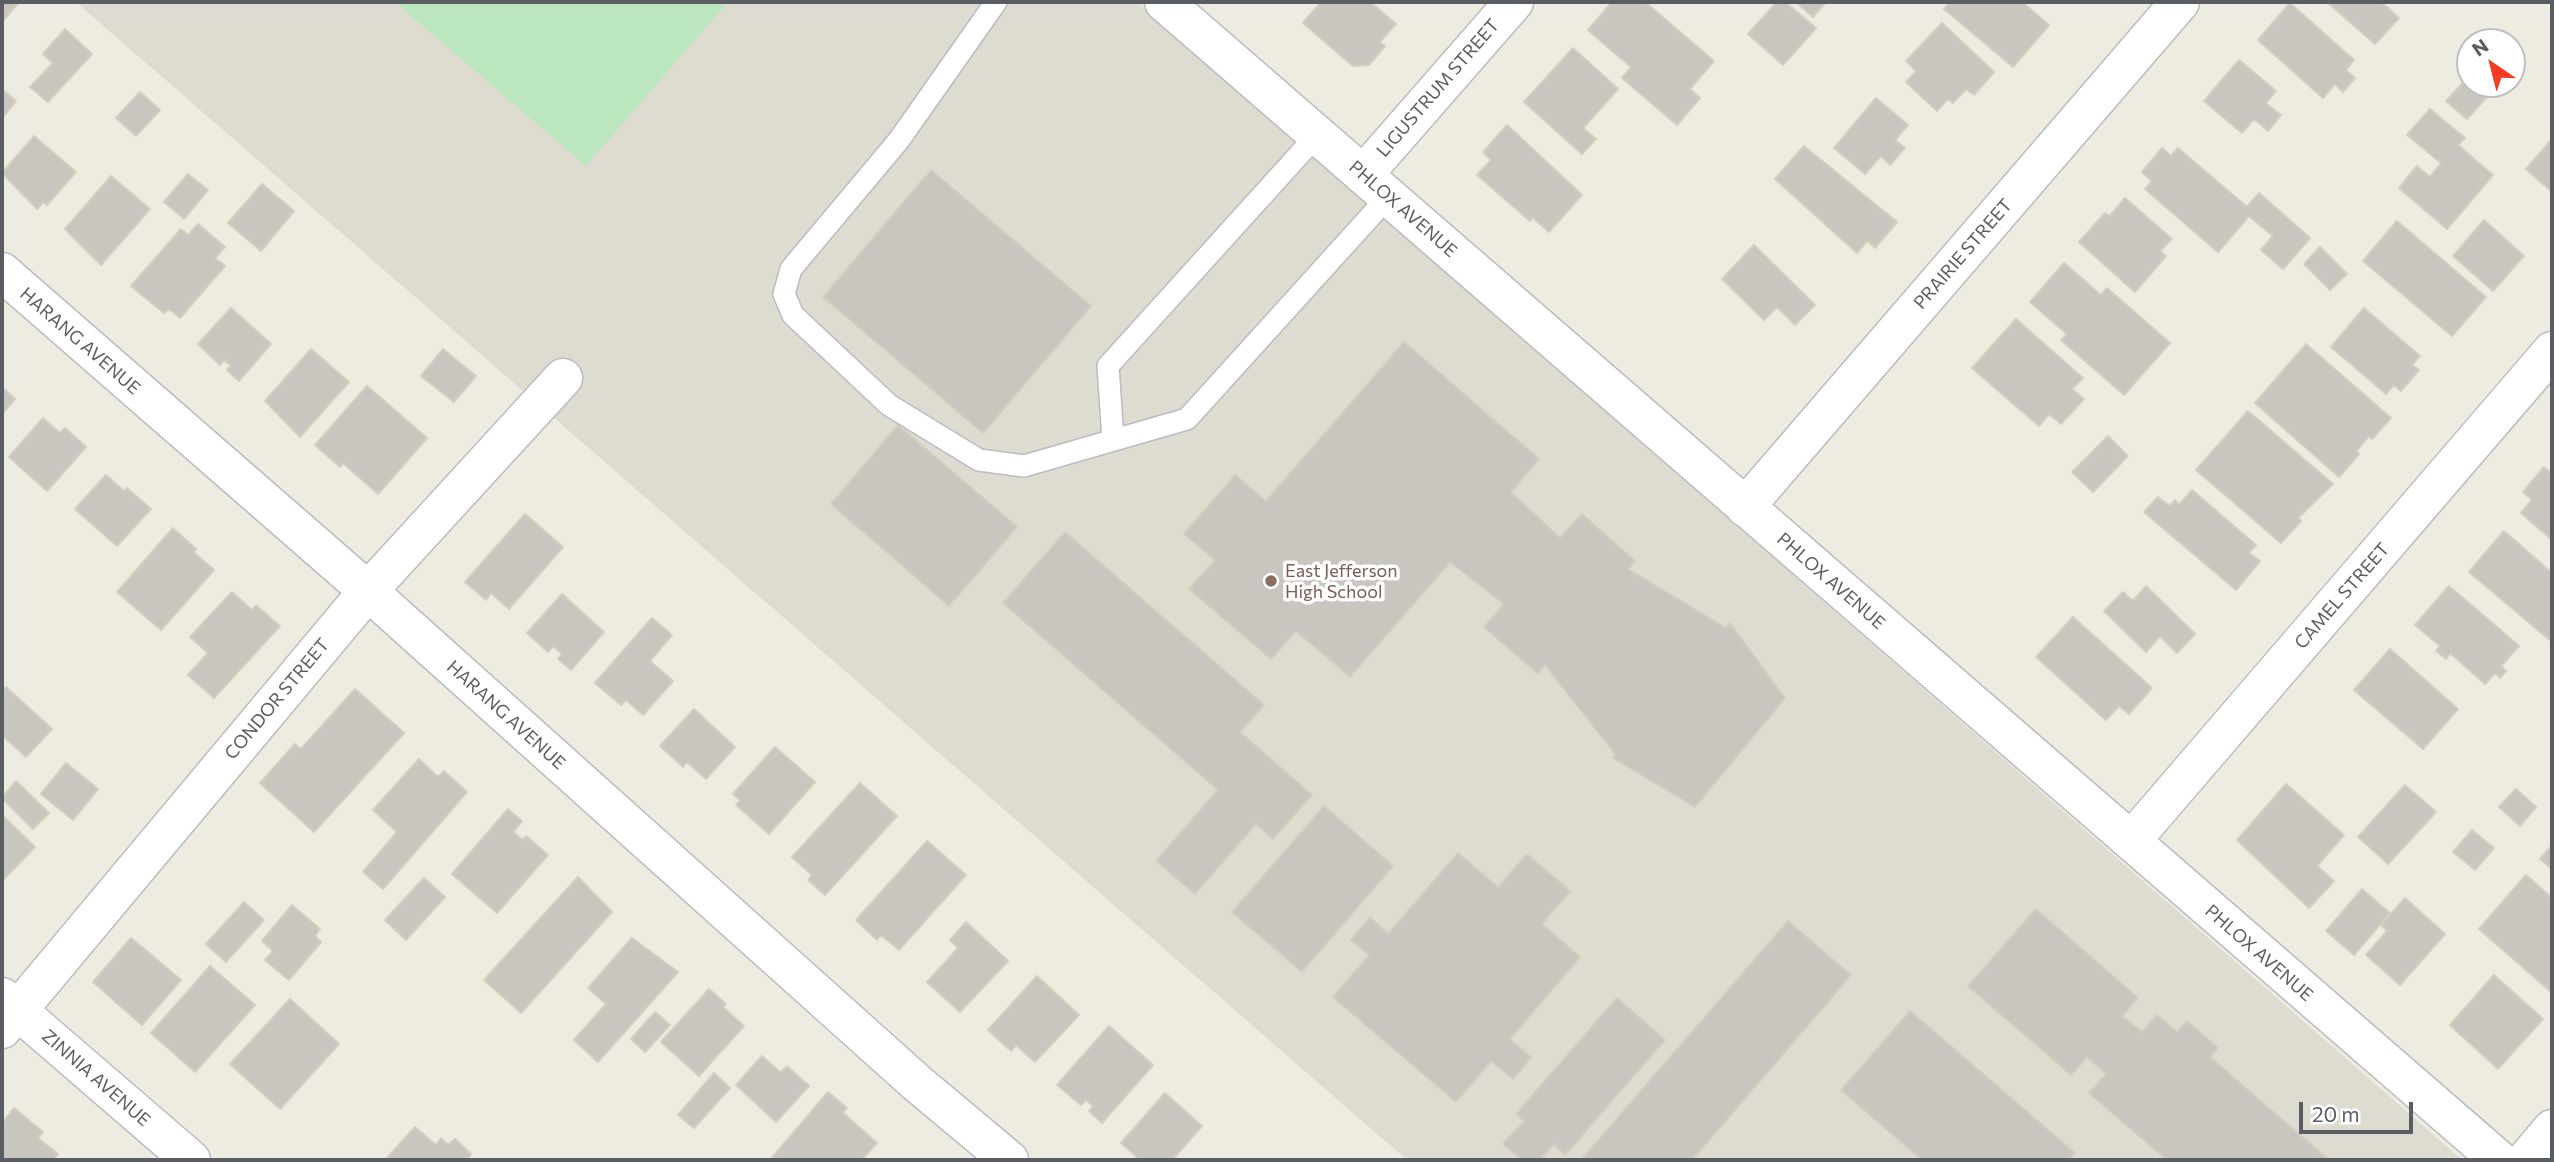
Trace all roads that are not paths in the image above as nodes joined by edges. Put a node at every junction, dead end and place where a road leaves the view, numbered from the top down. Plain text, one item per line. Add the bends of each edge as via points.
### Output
1 (996, 2) edge
2 (1164, 2) edge
3 (1514, 2) edge
4 (2180, 2) edge
5 (1317, 135) junction
6 (1376, 186) junction
7 (2, 272) edge
8 (2552, 351) edge
9 (563, 378) dead end
10 (1113, 440) junction
11 (1745, 507) junction
12 (368, 592) junction
13 (2131, 841) junction
14 (7, 1012) edge
15 (2552, 1129) edge
16 (2480, 1154) edge
17 (191, 1160) edge
18 (1009, 1160) edge
19 (2526, 1160) edge

1 - 10 lane via 899,140 791,269 784,294 793,315 889,405 979,460 1024,466
2 - 5 street, PHLOX AVENUE
3 - 6 street, LIGUSTRUM STREET
4 - 11 street, PRAIRIE STREET
5 - 6 street, PHLOX AVENUE
5 - 10 lane via 1108,366
6 - 10 lane via 1187,419
6 - 11 street, PHLOX AVENUE
7 - 12 street, HARANG AVENUE
8 - 13 street, CAMEL STREET
9 - 12 street, CONDOR STREET
11 - 13 street, PHLOX AVENUE
12 - 14 street, CONDOR STREET
12 - 18 street, HARANG AVENUE
13 - 16 street, PHLOX AVENUE
14 - 17 street, ZINNIA AVENUE
15 - 19 street

